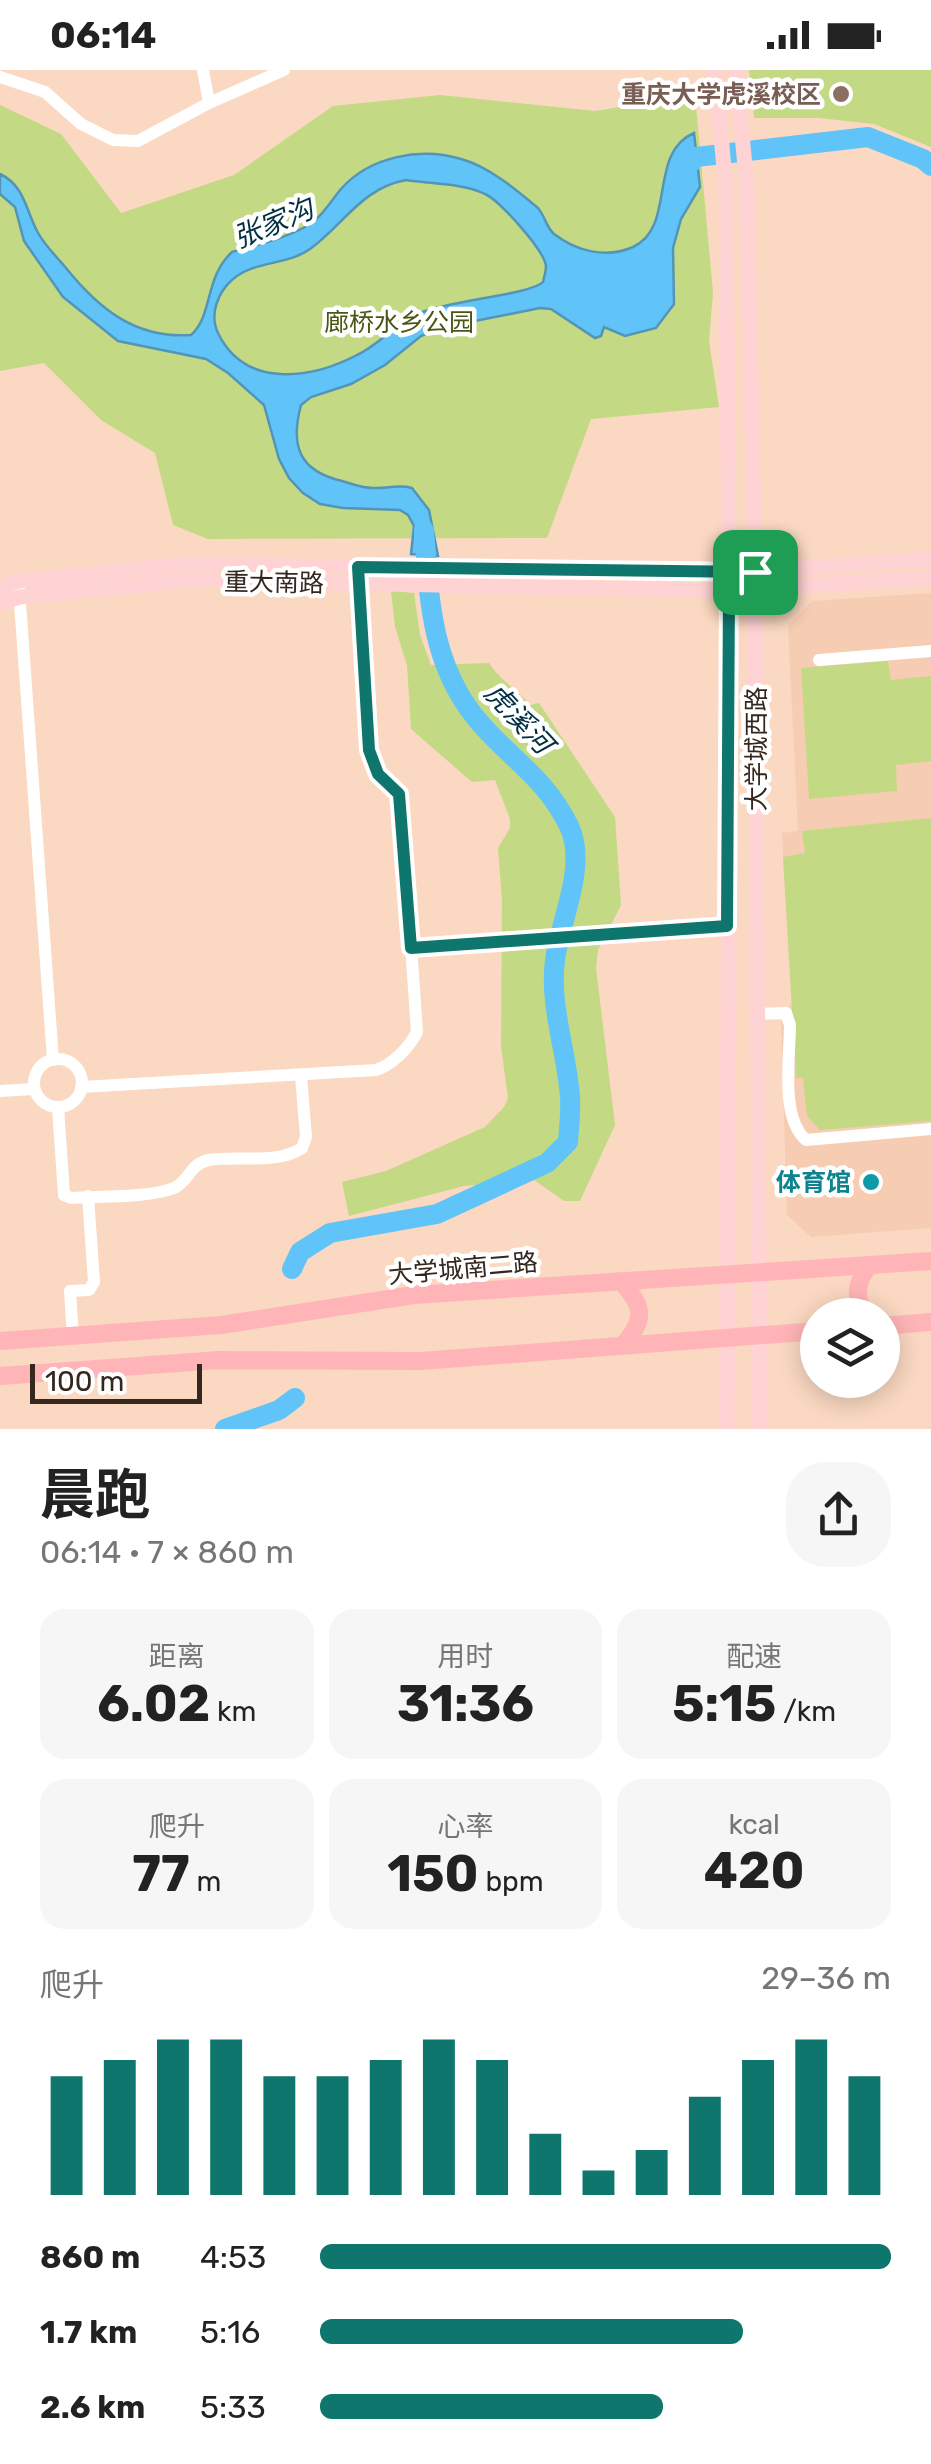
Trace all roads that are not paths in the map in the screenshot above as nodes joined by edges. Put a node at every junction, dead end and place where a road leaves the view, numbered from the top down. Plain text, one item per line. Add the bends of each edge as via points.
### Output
1 (203, 70) edge
2 (284, 70) edge
3 (715, 70) edge
4 (736, 70) edge
5 (0, 78) edge
6 (209, 103) junction
7 (931, 559) edge
8 (755, 572) junction
9 (728, 573) junction
10 (358, 575) junction
11 (396, 576) junction
12 (931, 578) edge
13 (0, 587) edge
14 (19, 589) junction
15 (755, 590) junction
16 (729, 591) junction
17 (0, 604) edge
18 (931, 651) edge
19 (820, 660) dead end
20 (727, 926) junction
21 (411, 948) junction
22 (757, 1014) junction
23 (53, 1060) junction
24 (301, 1076) junction
25 (81, 1087) junction
26 (34, 1089) junction
27 (0, 1091) edge
28 (58, 1107) junction
29 (931, 1129) edge
30 (88, 1196) junction
31 (931, 1261) edge
32 (868, 1265) junction
33 (758, 1273) junction
34 (727, 1275) junction
35 (620, 1281) junction
36 (857, 1298) edge
37 (931, 1322) edge
38 (900, 1325) edge
39 (800, 1332) edge
40 (73, 1336) junction
41 (758, 1336) junction
42 (727, 1337) junction
43 (0, 1341) edge
44 (623, 1346) junction
45 (0, 1376) edge
46 (727, 1429) edge
47 (760, 1429) edge

1 - 6 street
2 - 6 street
3 - 9 main road, 大学城西路 via 726,190
4 - 8 main road, 大学城西路 via 747,188
5 - 6 street via 46,92 81,124 113,140 138,141
7 - 8 main road, 重大南路
8 - 9 main road, 重大南路
8 - 15 main road, 大学城西路
9 - 11 main road, 重大南路 via 464,568
9 - 16 main road, 大学城西路
10 - 11 main road, 重大南路
10 - 14 main road, 重大南路
10 - 21 street via 369,750 378,774 399,794
11 - 16 main road, 重大南路 via 466,586
12 - 15 main road, 重大南路
13 - 14 main road, 重大南路
14 - 17 main road, 重大南路
14 - 23 street
15 - 16 main road, 重大南路
15 - 22 main road, 大学城西路
16 - 20 main road, 大学城西路
18 - 19 street
20 - 21 street
20 - 34 main road, 大学城西路
21 - 24 street via 413,1040 387,1066
22 - 29 street via 786,1013 790,1118 806,1140
22 - 33 main road, 大学城西路
23 - 25 street via 74,1066
23 - 26 street via 36,1073
24 - 25 street
24 - 30 street via 306,1136 294,1153 206,1160 169,1190
25 - 28 street via 73,1101
26 - 27 street
26 - 28 street
28 - 30 street via 64,1195
30 - 40 street via 94,1282 88,1290 70,1291
31 - 32 highway, 大学城南二路
32 - 33 highway, 大学城南二路
32 - 36 highway
33 - 34 highway, 大学城南二路
33 - 41 main road, 大学城西路
34 - 35 highway, 大学城南二路
34 - 42 main road, 大学城西路
35 - 40 highway, 大学城南二路 via 414,1295 222,1326
35 - 44 highway via 640,1314
37 - 38 highway
39 - 41 highway
40 - 43 highway, 大学城南二路
41 - 42 highway
41 - 47 main road, 大学城西路
42 - 44 highway
42 - 46 main road, 大学城西路
44 - 45 highway via 421,1361 219,1360

